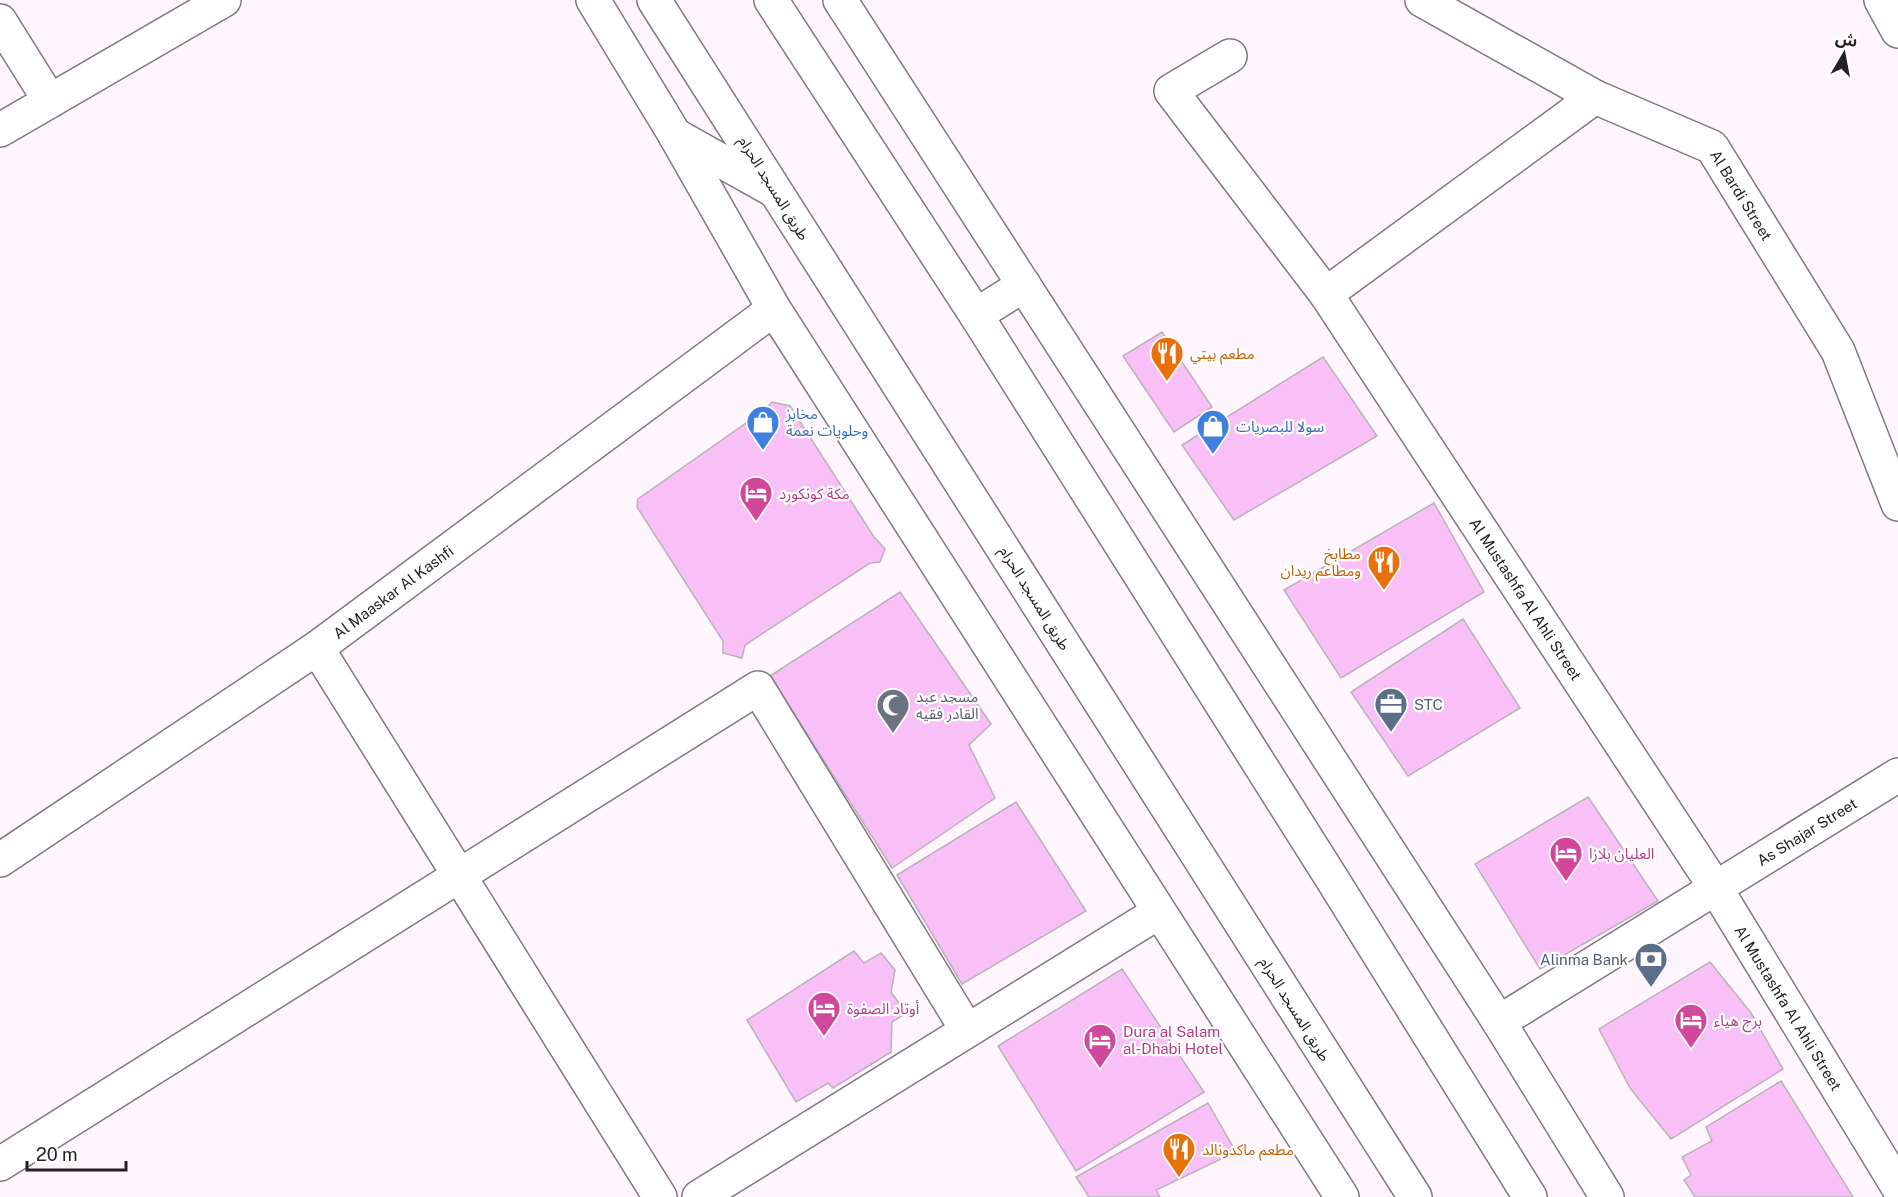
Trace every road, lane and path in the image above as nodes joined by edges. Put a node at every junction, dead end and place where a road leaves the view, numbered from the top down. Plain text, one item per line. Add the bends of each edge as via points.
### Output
1 (224, 0) edge
2 (593, 0) edge
3 (654, 0) edge
4 (771, 0) edge
5 (840, 0) edge
6 (1422, 0) edge
7 (1881, 0) edge
8 (0, 21) edge
9 (1898, 31) edge
10 (1230, 56) dead end
11 (1595, 97) junction
12 (50, 101) junction
13 (0, 130) edge
14 (675, 135) junction
15 (777, 192) junction
16 (1024, 285) junction
17 (1326, 294) junction
18 (774, 309) junction
19 (976, 315) junction
20 (1898, 504) edge
21 (317, 648) junction
22 (1898, 775) edge
23 (0, 860) edge
24 (459, 875) junction
25 (1715, 887) junction
26 (1159, 912) junction
27 (1500, 1022) junction
28 (967, 1030) junction
29 (0, 1164) edge
30 (1898, 1187) edge
31 (660, 1197) edge
32 (699, 1197) edge
33 (1342, 1197) edge
34 (1415, 1197) edge
35 (1530, 1197) edge
36 (1607, 1197) edge

1 - 12 street
2 - 14 street
3 - 15 street, طريق المسجد الحرام
4 - 19 street
5 - 16 street
6 - 11 street, Al Bardi Street
7 - 9 street
8 - 12 street
10 - 17 street, Al Mustashfa Al Ahli Street via 1171,91
11 - 17 street
11 - 20 street, Al Bardi Street via 1712,147 1838,351
12 - 13 street
14 - 15 street
14 - 18 street
15 - 34 street, طريق المسجد الحرام
16 - 19 street
16 - 27 street
17 - 25 street, Al Mustashfa Al Ahli Street
18 - 21 street, Al Maaskar Al Kashfi
18 - 26 street
19 - 35 street
21 - 23 street, Al Maaskar Al Kashfi
21 - 24 street
22 - 25 street, As Shajar Street
24 - 28 street via 758,688
24 - 29 street
24 - 31 street
25 - 27 street, As Shajar Street
25 - 30 street, Al Mustashfa Al Ahli Street
26 - 28 street
26 - 33 street
27 - 36 street
28 - 32 street

